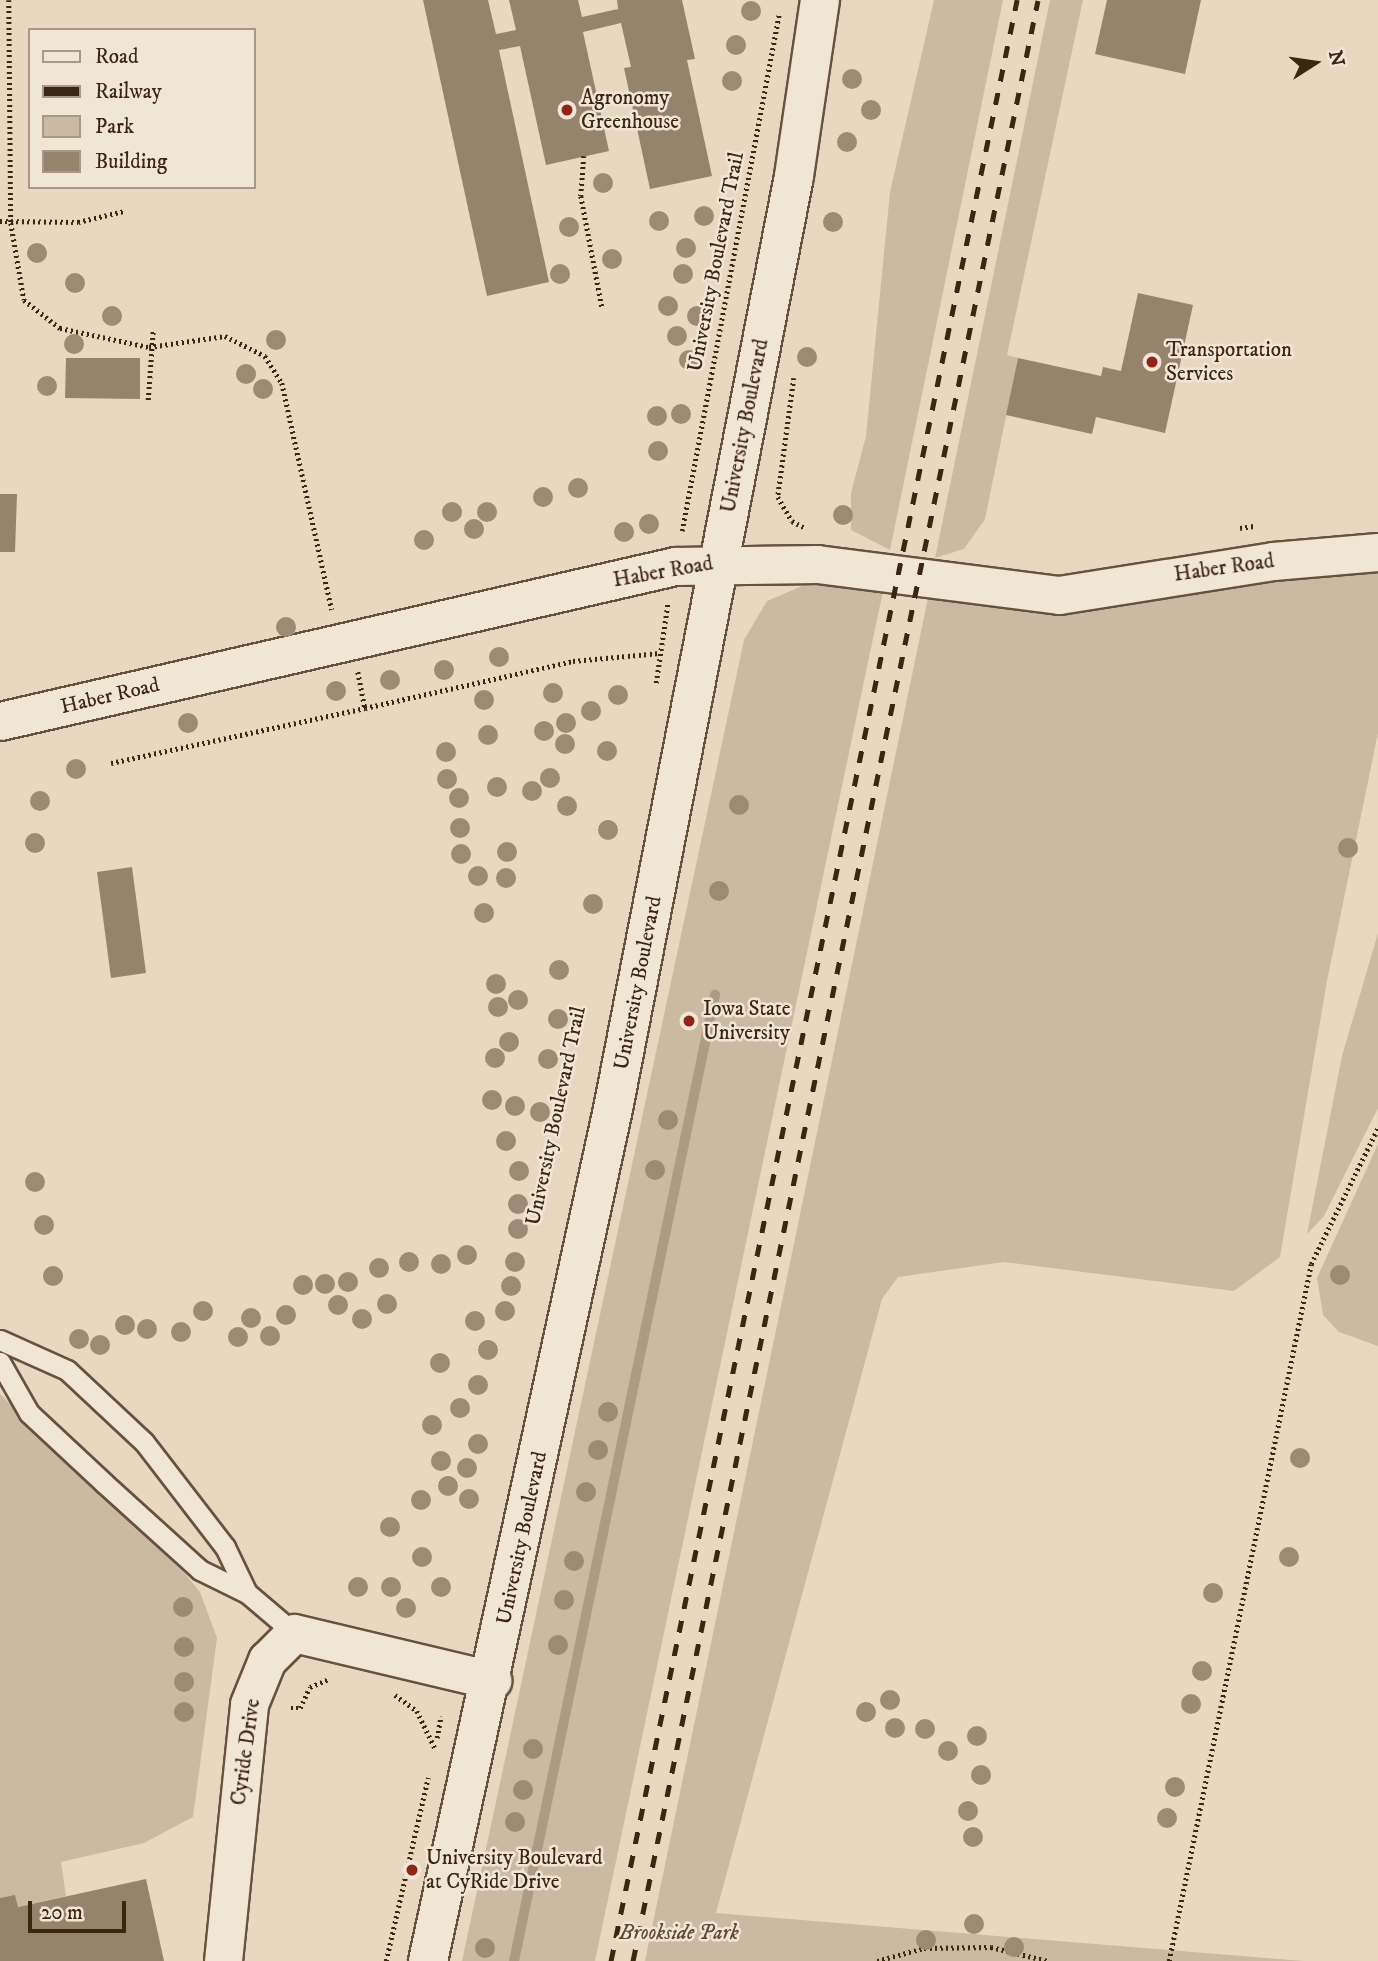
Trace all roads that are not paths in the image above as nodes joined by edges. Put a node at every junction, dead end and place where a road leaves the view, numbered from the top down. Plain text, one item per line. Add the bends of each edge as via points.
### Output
1 (820, 0) edge
2 (1378, 552) edge
3 (718, 562) junction
4 (0, 721) edge
5 (0, 1340) edge
6 (0, 1362) edge
7 (247, 1593) junction
8 (294, 1633) junction
9 (492, 1680) junction
10 (223, 1961) edge
11 (428, 1961) edge

1 - 3 main road, University Boulevard via 794,176
2 - 3 street, Haber Road via 1285,559 1059,595 817,564
3 - 4 street, Haber Road
3 - 9 main road, University Boulevard via 614,1109
5 - 7 lane via 68,1370 144,1442 225,1547
6 - 7 lane via 29,1413 200,1570
7 - 8 lane
8 - 9 street
8 - 10 street, Cyride Drive via 267,1660 248,1704
9 - 11 main road, University Boulevard

